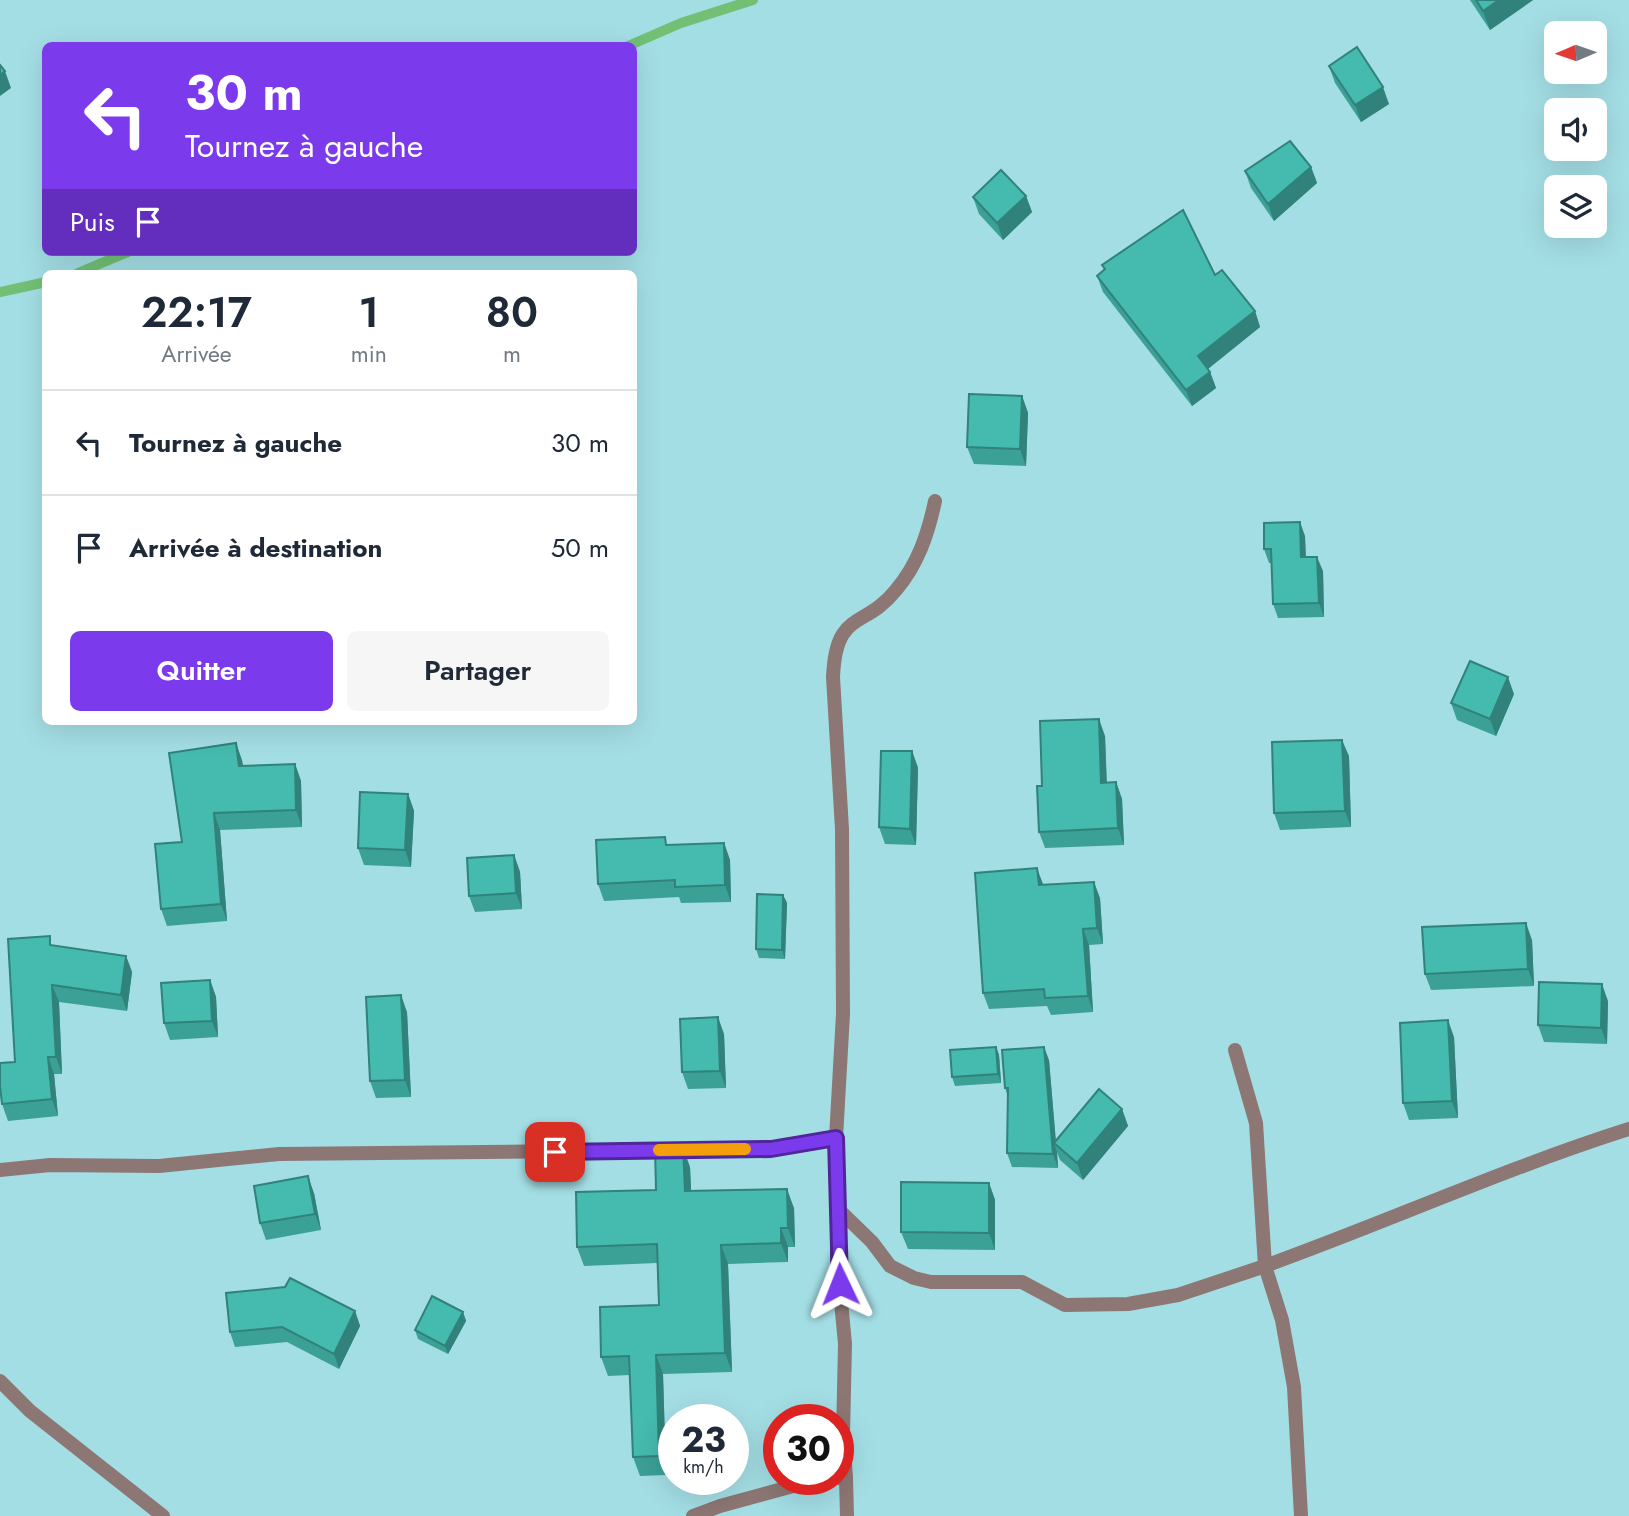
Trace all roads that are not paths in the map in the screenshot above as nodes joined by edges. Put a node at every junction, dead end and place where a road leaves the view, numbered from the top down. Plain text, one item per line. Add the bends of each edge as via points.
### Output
1 (935, 501) dead end
2 (1234, 1050) dead end
3 (1629, 1129) edge
4 (836, 1138) junction
5 (0, 1170) edge
6 (839, 1210) junction
7 (1265, 1266) junction
8 (0, 1381) edge
9 (844, 1404) edge
10 (763, 1494) edge
11 (844, 1495) edge
12 (163, 1516) edge
13 (693, 1516) edge
14 (847, 1516) edge
15 (1301, 1516) edge

1 - 4 street via 929,529 906,578 882,605 844,631 835,654 843,1014
2 - 7 street via 1256,1124
3 - 7 street
4 - 5 street via 771,1149 279,1154 159,1166 50,1165
4 - 6 street
6 - 7 street via 872,1241 890,1266 914,1278 1021,1282 1065,1305 1128,1304 1178,1295
6 - 9 street
7 - 15 street via 1282,1320 1294,1387
8 - 12 street via 30,1411
10 - 13 street
11 - 14 street

